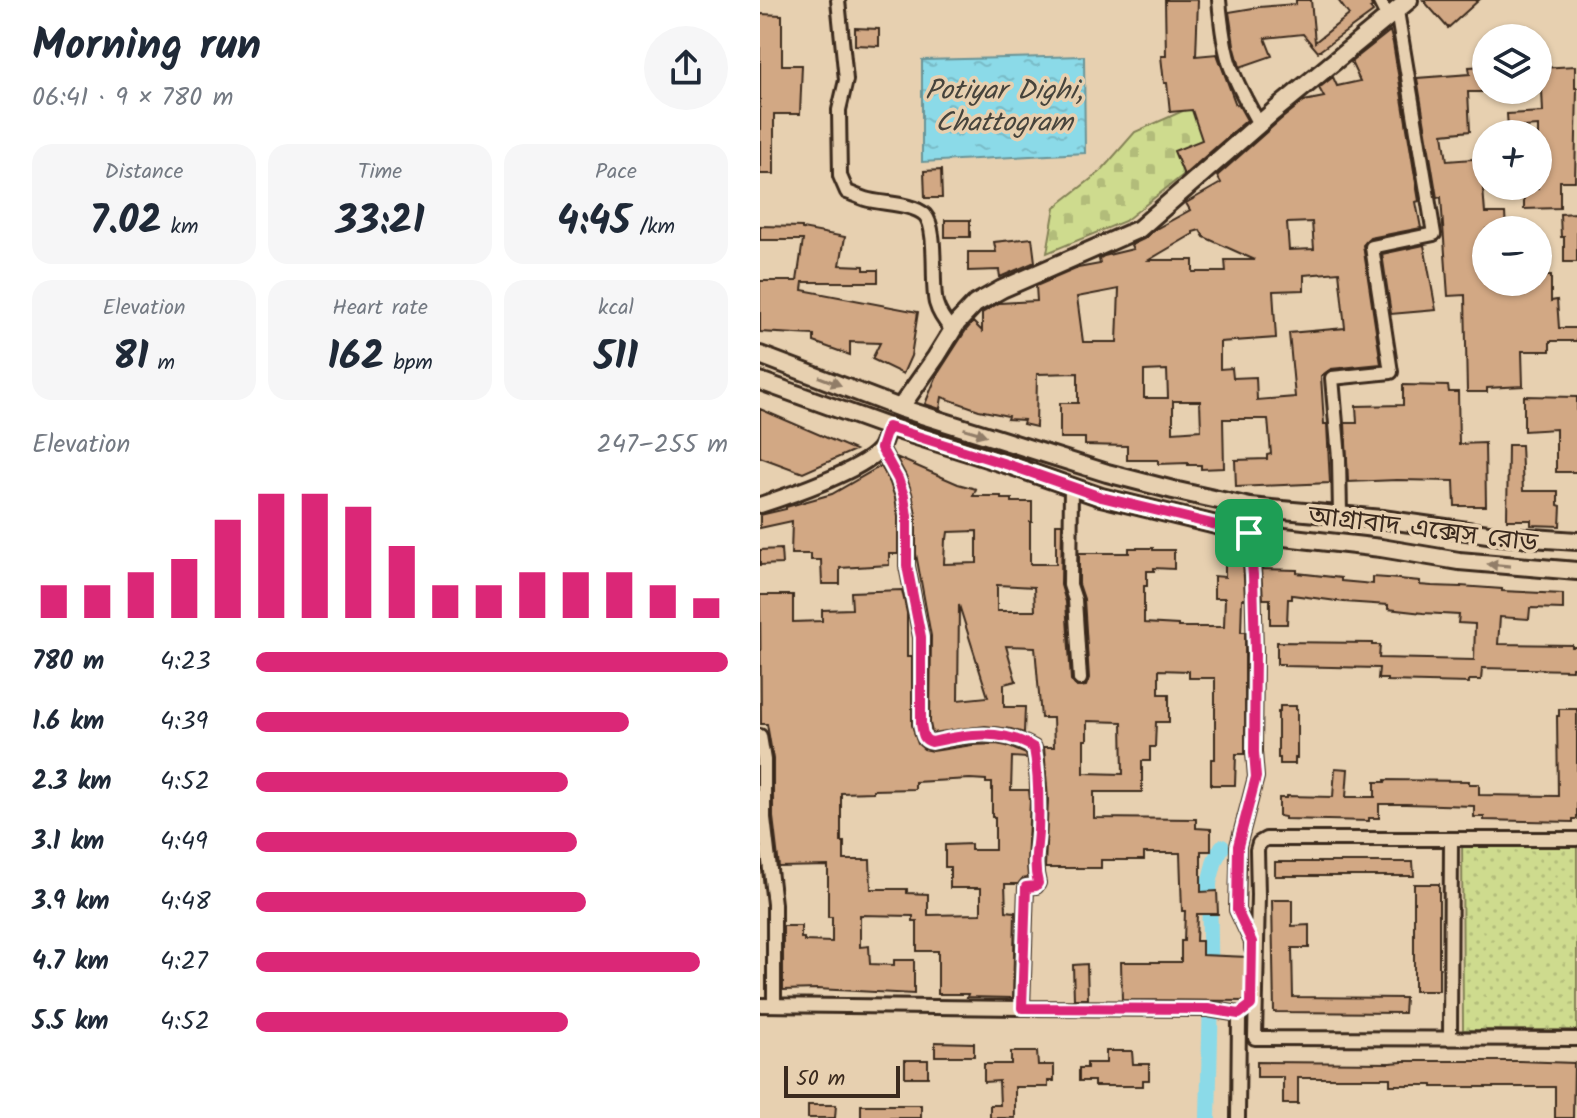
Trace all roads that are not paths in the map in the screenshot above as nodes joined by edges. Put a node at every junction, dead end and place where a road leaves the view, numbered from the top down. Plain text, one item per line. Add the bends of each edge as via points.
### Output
1 (838, 0) edge
2 (1219, 0) edge
3 (1379, 0) edge
4 (1398, 10) edge
5 (1259, 124) junction
6 (952, 330) junction
7 (760, 355) edge
8 (760, 381) edge
9 (900, 408) junction
10 (888, 427) junction
11 (881, 448) junction
12 (1071, 486) junction
13 (760, 505) edge
14 (1250, 507) junction
15 (1340, 514) junction
16 (1249, 533) junction
17 (1577, 541) edge
18 (1577, 571) edge
19 (1080, 679) dead end
20 (760, 736) edge
21 (1451, 839) junction
22 (1577, 839) edge
23 (760, 1005) edge
24 (774, 1005) junction
25 (1022, 1008) junction
26 (1235, 1012) junction
27 (1450, 1038) junction
28 (1577, 1039) edge
29 (1238, 1118) edge

1 - 6 street via 846,80 839,110 840,176 847,192 925,214 931,225 937,306
2 - 5 street via 1229,62
3 - 4 street
4 - 5 main road
4 - 15 street via 1434,234 1372,247 1391,372 1332,378
5 - 6 main road via 1139,229 1002,289 975,304
6 - 9 main road
7 -> 9 main road, আগ্রাবাদ এক্সেস রোড
8 - 10 main road, আগ্রাবাদ এক্সেস রোড
9 -> 14 main road, আগ্রাবাদ এক্সেস রোড via 1107,473
10 - 11 street
10 - 12 main road, আগ্রাবাদ এক্সেস রোড
11 - 13 street via 849,470
11 - 25 street via 898,479 907,516 907,566 921,637 923,737 932,742 986,733 1034,748 1038,883 1026,887
12 - 16 main road, আগ্রাবাদ এক্সেস রোড
12 - 19 street via 1070,585
14 - 15 main road, আগ্রাবাদ এক্সেস রোড
14 - 16 street
15 - 17 main road, আগ্রাবাদ এক্সেস রোড
18 -> 16 main road, আগ্রাবাদ এক্সেস রোড
16 - 26 street via 1256,777 1238,846 1237,910 1252,942 1251,1005
20 - 24 street via 774,904
21 - 22 street
21 - 27 street
21 - 27 street via 1259,843 1255,1038
23 - 24 street
24 - 25 street
25 - 26 street
26 - 29 street
27 - 28 street

